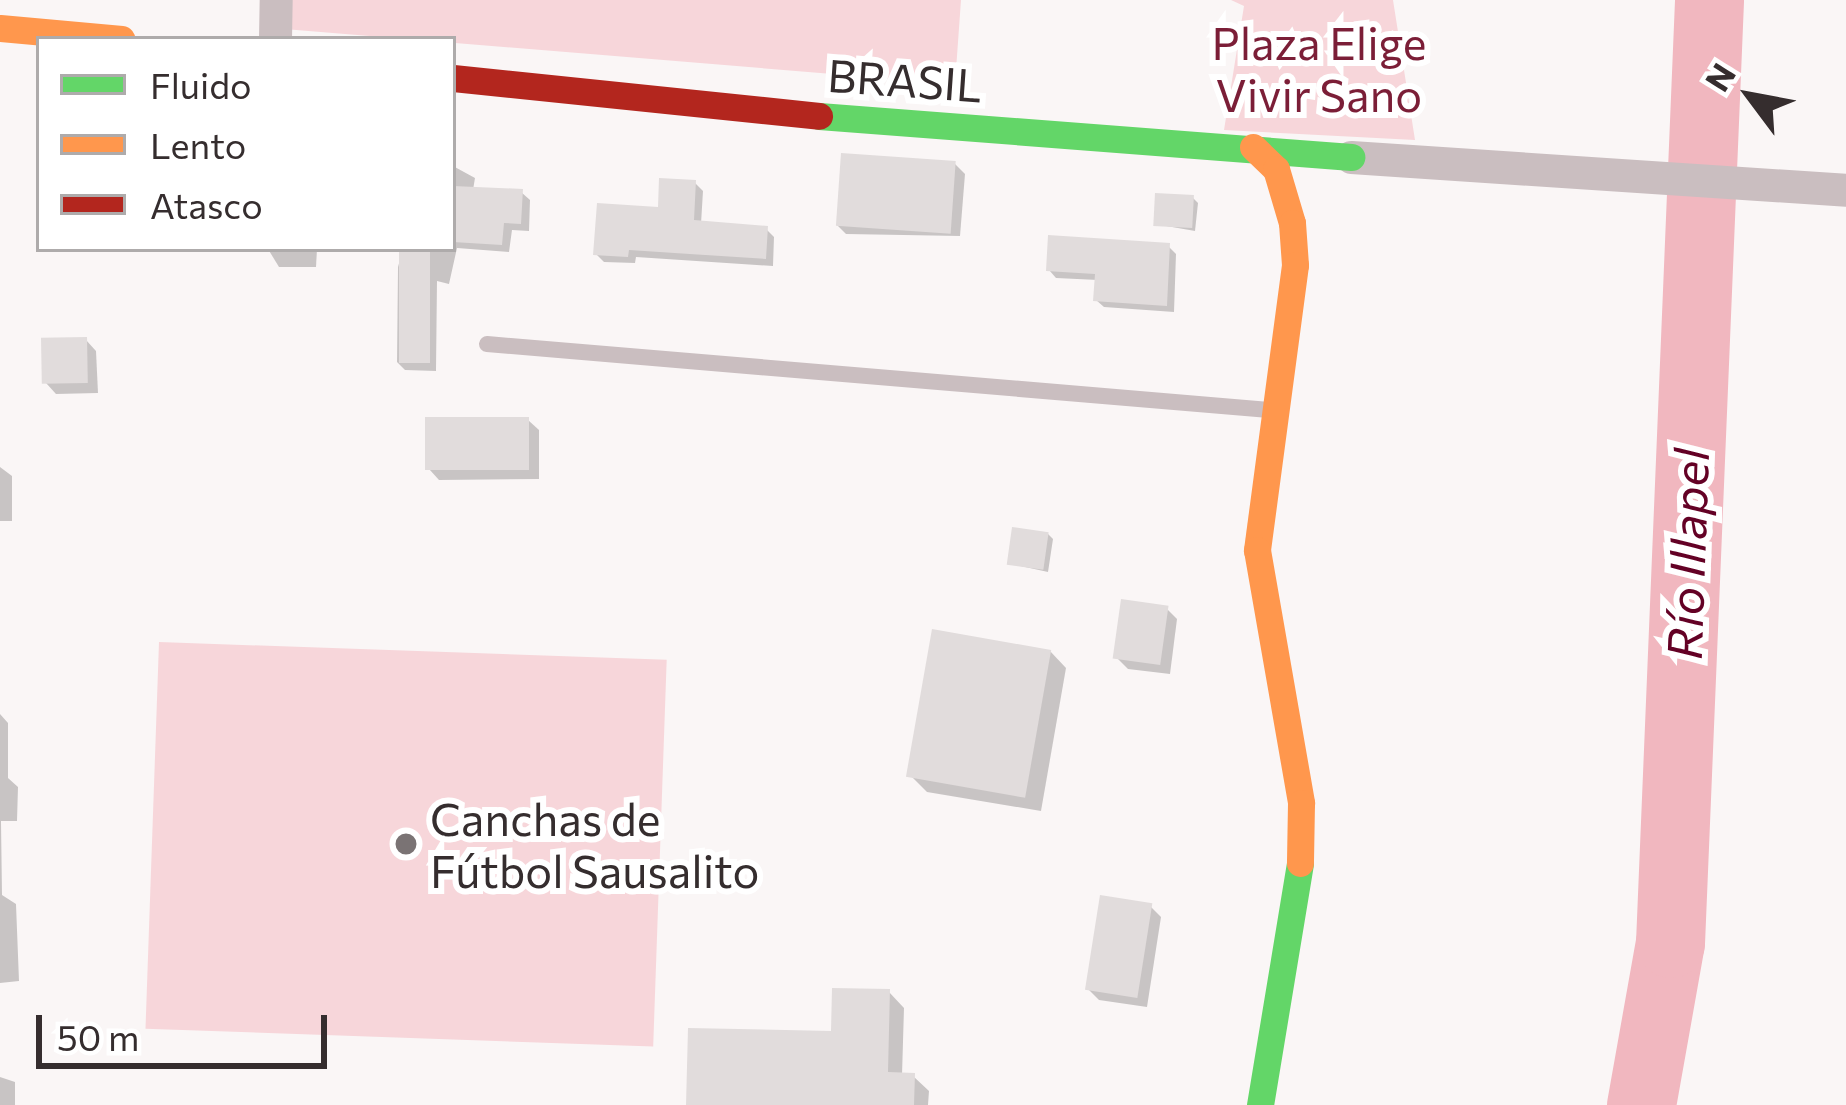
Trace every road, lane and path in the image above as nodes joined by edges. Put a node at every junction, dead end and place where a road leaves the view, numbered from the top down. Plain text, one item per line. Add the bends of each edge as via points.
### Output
1 (276, 0) edge
2 (0, 28) edge
3 (89, 36) edge
4 (275, 36) edge
5 (456, 78) edge
6 (1253, 147) junction
7 (1351, 158) joint
8 (1846, 190) edge
9 (487, 344) dead end
10 (1276, 411) junction
11 (1260, 1105) edge

1 - 4 street
2 - 3 street
5 - 6 street, BRASIL via 797,114
6 - 7 street, BRASIL
6 - 10 street via 1276,169 1292,223 1295,265
7 - 8 street
9 - 10 lane
10 - 11 street via 1257,550 1301,802 1300,870

